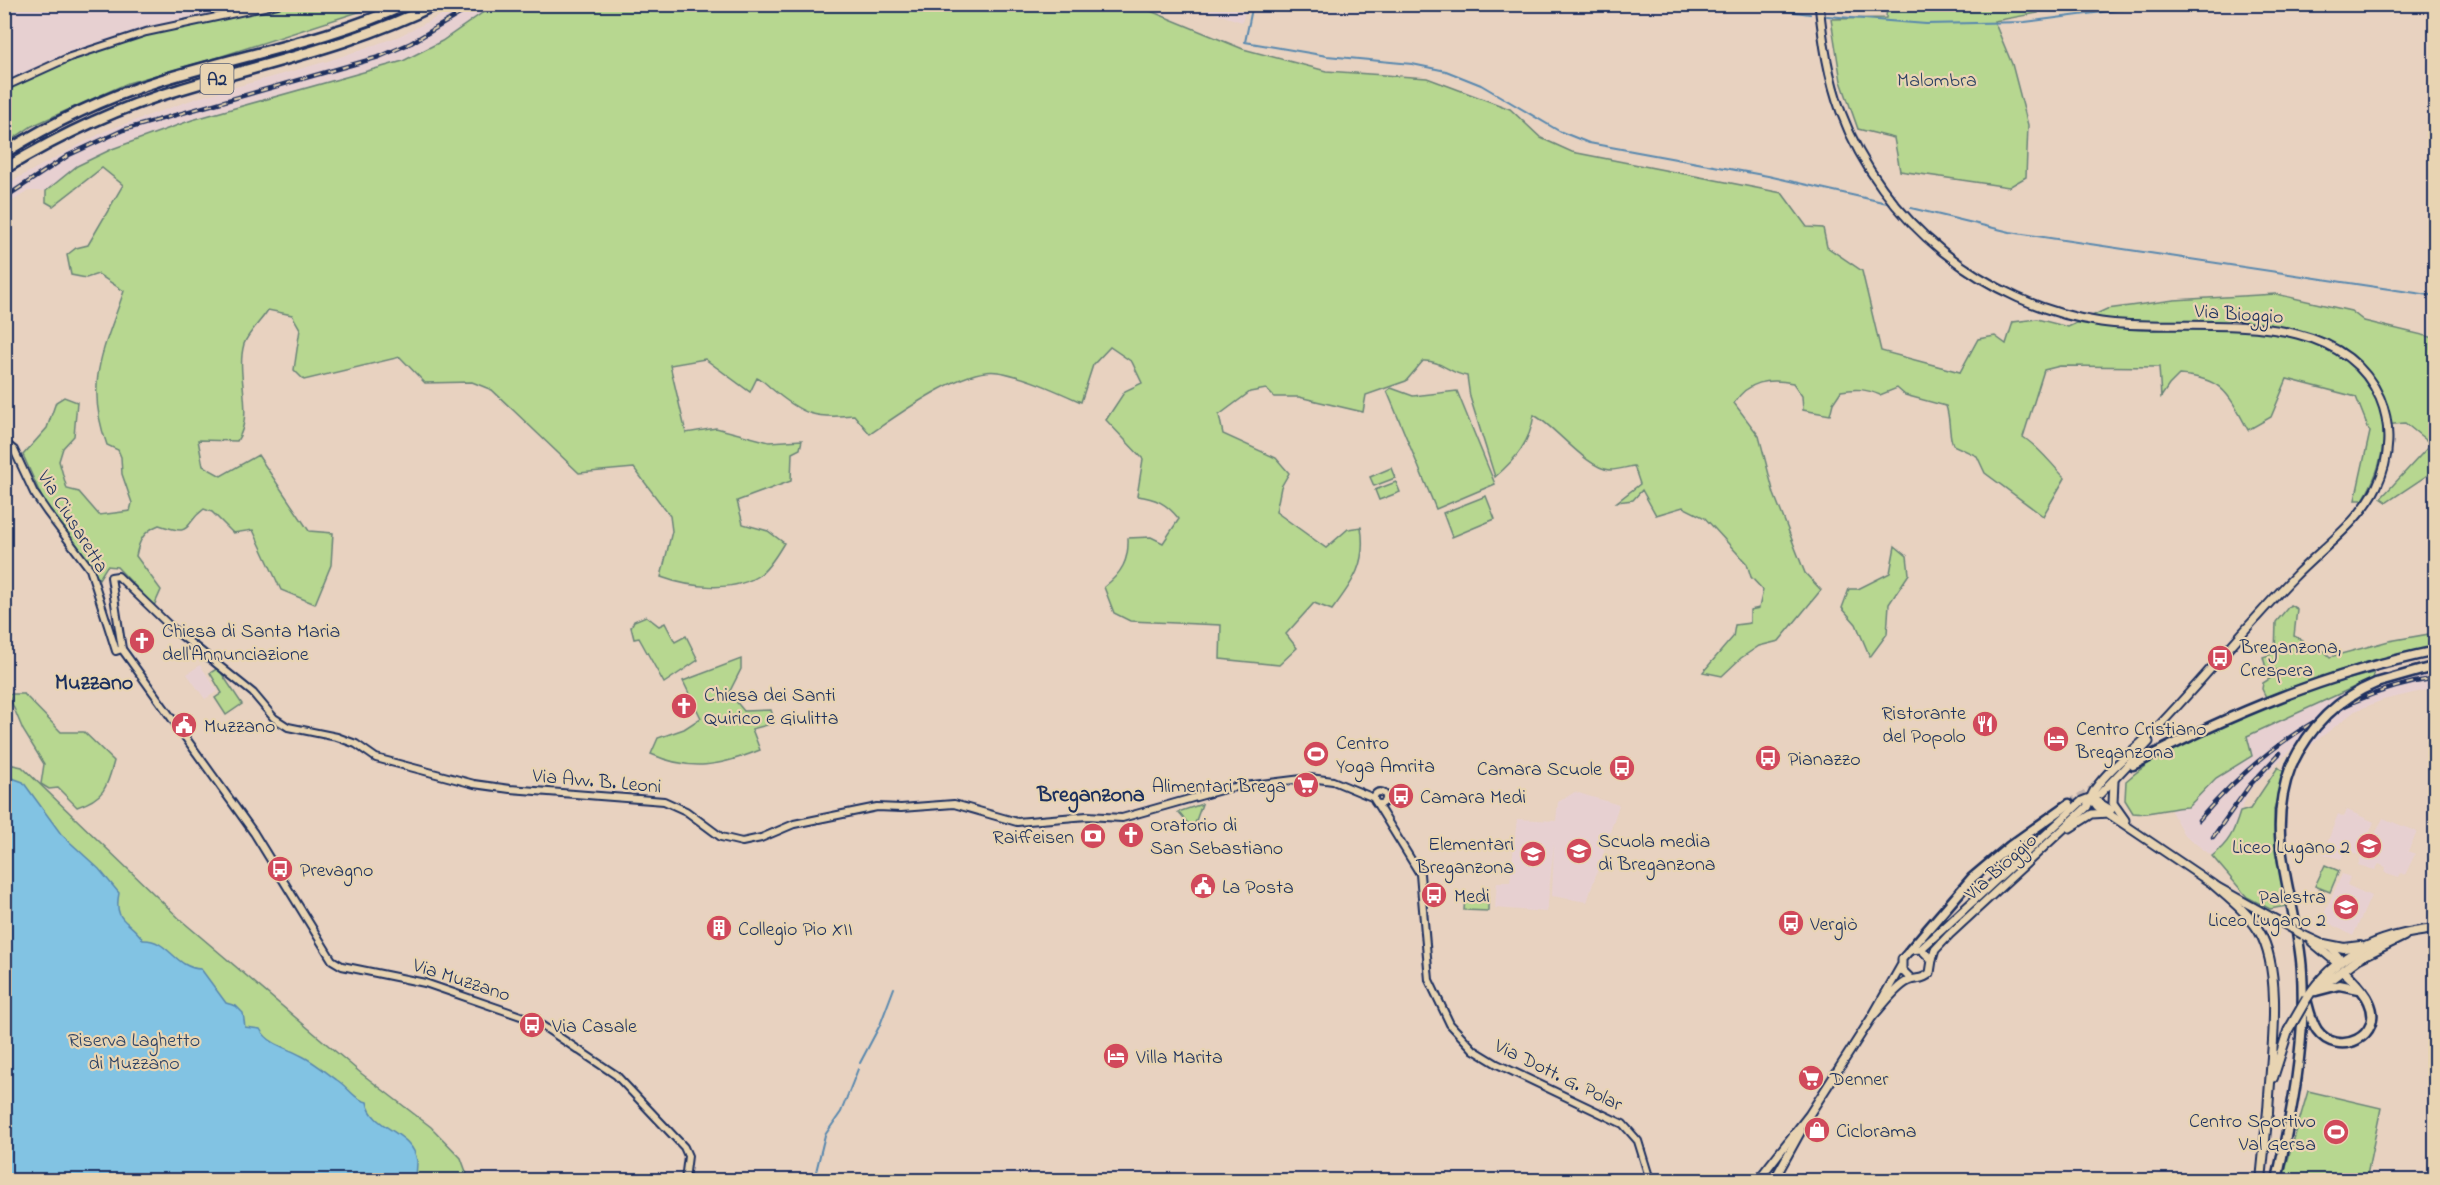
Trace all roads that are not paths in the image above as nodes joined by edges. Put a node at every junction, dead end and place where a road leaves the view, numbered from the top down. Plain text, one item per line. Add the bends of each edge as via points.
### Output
1 (278, 4) edge
2 (407, 4) edge
3 (436, 4) edge
4 (1819, 4) edge
5 (4, 87) edge
6 (4, 153) edge
7 (4, 169) edge
8 (4, 442) edge
9 (122, 649) junction
10 (2436, 651) edge
11 (2436, 666) edge
12 (2191, 692) junction
13 (2133, 765) dead end
14 (2114, 779) junction
15 (2091, 798) junction
16 (2069, 804) tunnel mouth
17 (2109, 813) junction
18 (1087, 816) joint
19 (2131, 826) junction
20 (2044, 848) junction
21 (2214, 885) junction
22 (2436, 929) edge
23 (2420, 930) junction
24 (2303, 935) junction
25 (2373, 942) junction
26 (2324, 944) junction
27 (1921, 949) junction
28 (1910, 950) junction
29 (1932, 960) junction
30 (2340, 964) junction
31 (1901, 966) junction
32 (1911, 979) junction
33 (2302, 987) junction
34 (2361, 990) junction
35 (2316, 991) junction
36 (2307, 998) junction
37 (1872, 1017) junction
38 (2268, 1113) junction
39 (1809, 1115) junction
40 (685, 1180) edge
41 (1650, 1180) edge
42 (1761, 1180) edge
43 (1774, 1180) edge
44 (2261, 1180) edge
45 (2277, 1180) edge

1 - 5 street via 146,32 70,57
2 - 6 highway, A2 via 317,39 116,96
3 - 7 highway, A2 via 343,44 118,110
4 - 12 main road, Via Bioggio via 1829,73 1859,152 1914,227 1958,264 2034,305 2080,319 2117,325 2239,326 2285,332 2338,351 2372,384 2386,415 2388,444 2384,470 2372,495
8 - 9 street, Via Ciusaretta via 14,450 34,493 90,568 116,651
9 - 18 street, Via Avv. B. Leoni via 110,580 113,575 253,693 279,722 301,731 344,739 376,758 494,787 664,801 686,811 715,834 738,842 761,838 794,824 878,807 954,804 1017,822
9 - 40 street, Via Muzzano via 254,833 335,963 425,983 535,1021 616,1075 684,1147 688,1155
10 - 13 highway via 2357,670 2285,694 2208,726
11 - 33 highway, bridge via 2376,683 2346,699 2304,742 2291,766 2281,796 2278,836 2297,928
12 - 14 main road, Via Bioggio
12 - 15 main road, Via Bioggio via 2096,788
14 - 15 main road, Via Bioggio
14 - 19 main road via 2111,792 2115,809
15 - 17 main road
15 - 19 main road
15 - 20 main road, Via Bioggio via 2087,807
15 - 27 main road, Via Bioggio via 2082,801
16 - 28 highway via 1979,872
17 - 19 main road
17 - 20 main road via 2087,816
18 - 41 street, Via Dott. G. Polar via 1122,818 1228,788 1310,778 1341,783 1376,801 1420,874 1429,980 1450,1024 1474,1050 1497,1064 1623,1124 1638,1141
19 - 21 main road
20 - 29 main road, Via Bioggio via 1948,935
21 - 24 main road, bridge
21 - 38 main road via 2253,922 2270,960 2273,999
22 - 23 main road
23 - 25 main road
23 - 30 main road
24 - 26 main road
24 - 30 main road
25 - 26 main road via 2344,948
25 - 30 main road
26 - 30 main road via 2336,952
27 - 28 main road
27 - 29 main road
28 - 31 main road, Via Bioggio
29 - 32 main road, Via Bioggio via 1927,976
30 - 34 highway
30 - 35 main road
30 - 36 main road via 2318,981
31 - 32 main road
31 - 37 main road, Via Bioggio
32 - 37 main road, Via Bioggio
33 - 34 highway via 2318,1032 2341,1044 2358,1040 2371,1023 2371,1006
33 - 45 highway via 2297,1085
34 - 35 highway via 2339,985
35 - 36 main road
36 - 38 main road, bridge via 2288,1030 2277,1060
37 - 39 main road, Via Bioggio
38 - 44 main road
39 - 42 main road, Via Bioggio
39 - 43 main road, Via Bioggio

